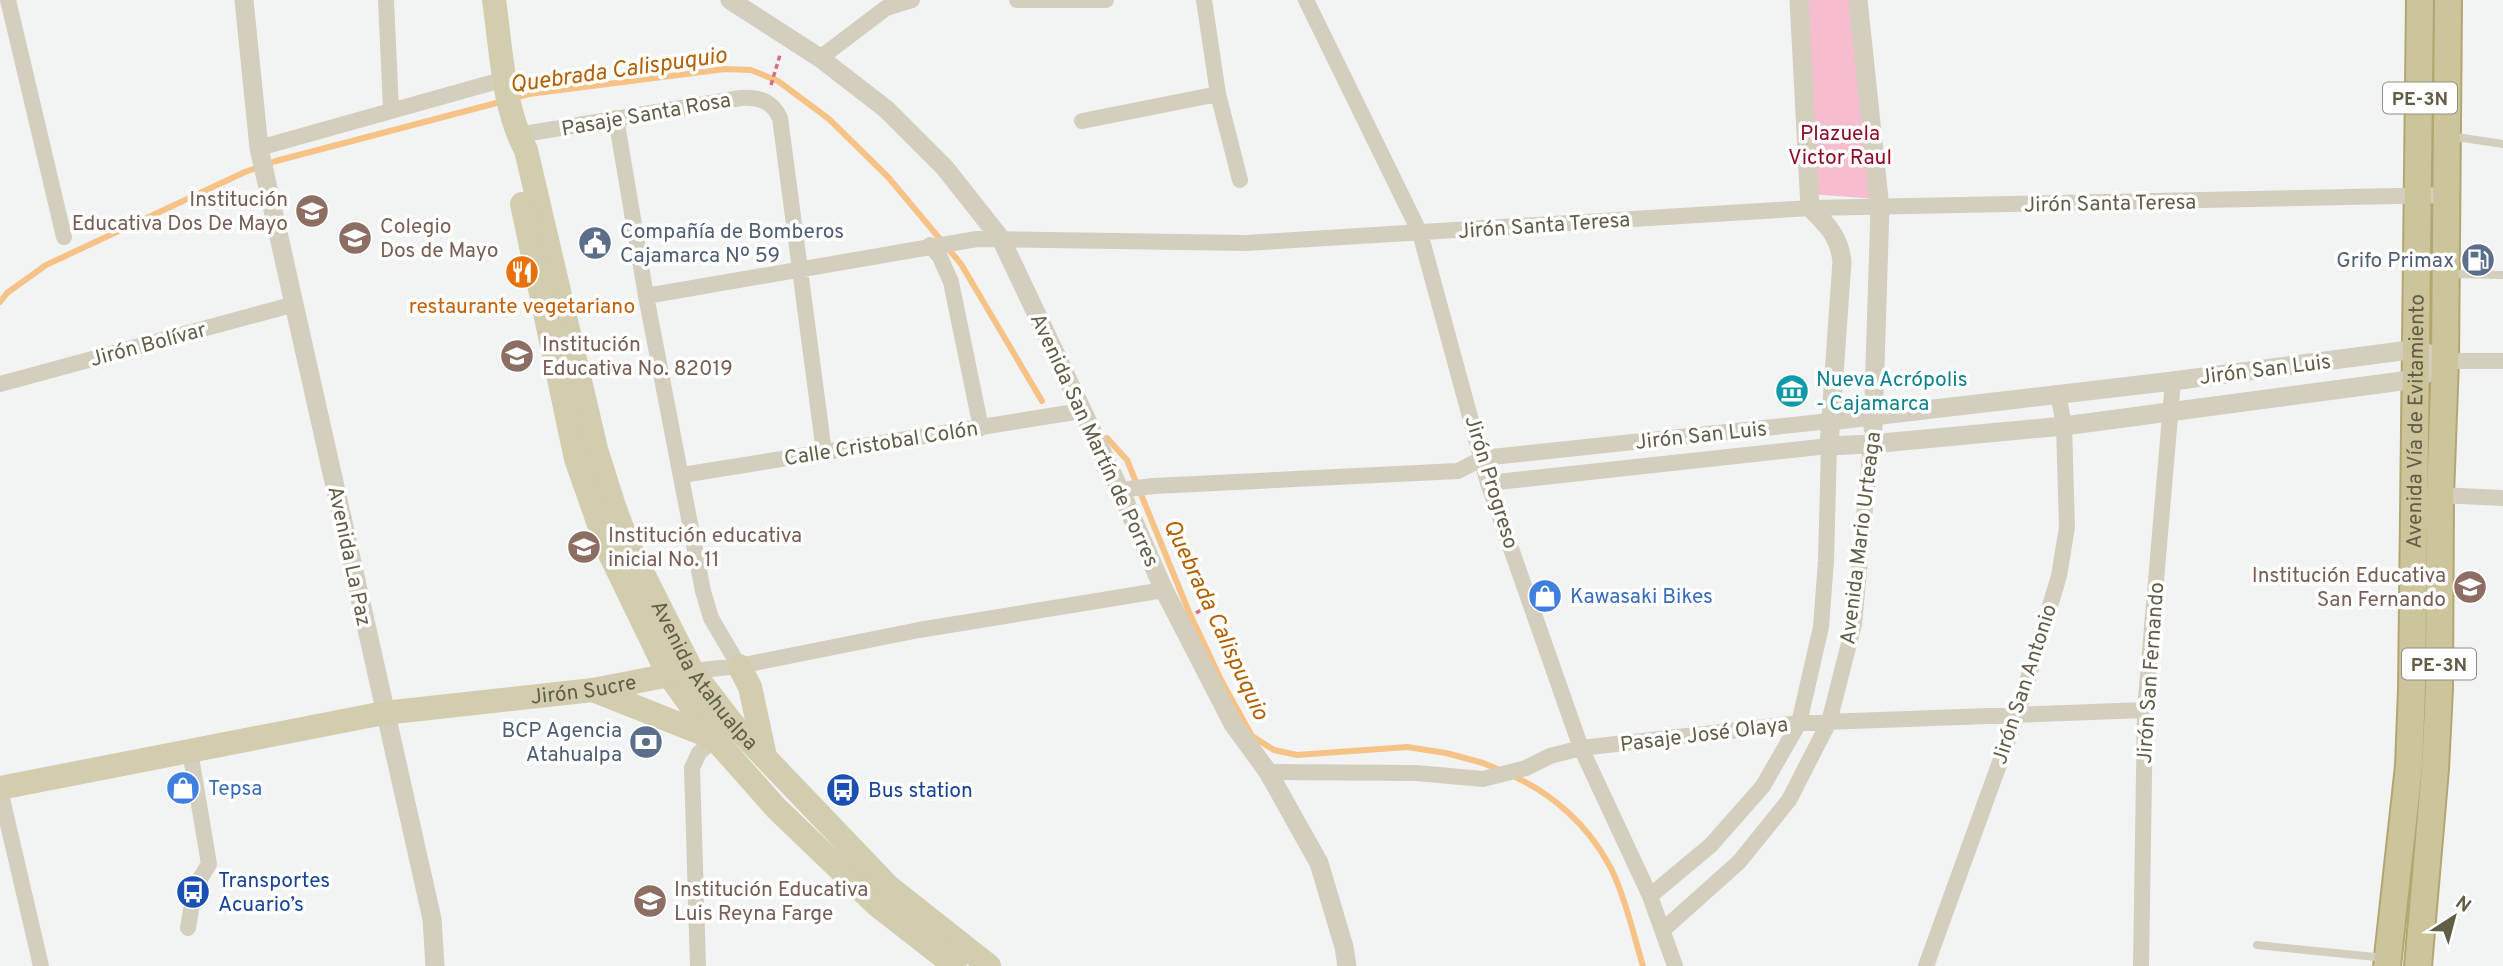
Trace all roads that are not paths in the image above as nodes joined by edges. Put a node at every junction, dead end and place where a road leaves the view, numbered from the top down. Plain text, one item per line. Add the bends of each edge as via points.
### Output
1 (8, 0) edge
2 (244, 0) edge
3 (386, 0) edge
4 (494, 0) edge
5 (730, 0) edge
6 (912, 0) edge
7 (1017, 0) edge
8 (1106, 0) edge
9 (1204, 0) edge
10 (1306, 0) edge
11 (1799, 0) edge
12 (1858, 0) edge
13 (2420, 0) edge
14 (2448, 0) edge
15 (820, 58) junction
16 (508, 91) junction
17 (1218, 94) junction
18 (391, 109) junction
19 (616, 118) junction
20 (1082, 121) dead end
21 (518, 135) junction
22 (2447, 136) junction
23 (2503, 144) edge
24 (259, 150) junction
25 (1240, 180) dead end
26 (2447, 195) junction
27 (2420, 196) junction
28 (1810, 208) junction
29 (1880, 208) junction
30 (1420, 233) junction
31 (64, 237) dead end
32 (1001, 239) junction
33 (931, 245) junction
34 (800, 271) junction
35 (2418, 272) junction
36 (2446, 274) junction
37 (2503, 275) edge
38 (646, 296) junction
39 (295, 304) junction
40 (2417, 349) junction
41 (2445, 361) junction
42 (2503, 361) edge
43 (2417, 379) junction
44 (2173, 381) junction
45 (0, 384) edge
46 (2059, 393) junction
47 (1081, 411) junction
48 (2170, 411) junction
49 (1874, 416) junction
50 (1829, 421) junction
51 (2064, 426) junction
52 (981, 428) junction
53 (1871, 444) junction
54 (1829, 446) junction
55 (824, 452) junction
56 (1483, 458) junction
57 (682, 475) junction
58 (1489, 483) junction
59 (1125, 489) junction
60 (2440, 495) junction
61 (2503, 498) edge
62 (1164, 590) junction
63 (738, 666) junction
64 (680, 672) junction
65 (2439, 689) junction
66 (593, 690) junction
67 (2412, 690) junction
68 (2145, 710) junction
69 (384, 713) junction
70 (2017, 715) junction
71 (1829, 722) junction
72 (1800, 723) junction
73 (723, 731) junction
74 (1581, 748) junction
75 (190, 751) junction
76 (766, 757) junction
77 (1268, 772) junction
78 (0, 789) edge
79 (1650, 897) junction
80 (188, 929) dead end
81 (1664, 929) junction
82 (2257, 945) dead end
83 (2387, 962) edge
84 (41, 966) edge
85 (435, 966) edge
86 (698, 966) edge
87 (955, 966) edge
88 (989, 966) edge
89 (1347, 966) edge
90 (1675, 966) edge
91 (1926, 966) edge
92 (2141, 966) edge
93 (2418, 966) edge

1 - 31 street
2 - 24 street, Avenida La Paz
3 - 18 street
4 - 16 main road, Avenida Atahualpa
5 - 15 street, Avenida San Martín de Porres
6 - 15 street via 886,8
7 - 8 street
9 - 17 street
10 - 30 street, Jirón Progreso
11 - 28 street
12 - 29 street, Avenida Mario Urteaga
13 - 27 highway, Avenida Vía de Evitamiento / PE-3N
14 - 22 highway, PE-3N
15 - 32 street, Avenida San Martín de Porres via 886,109 945,168
16 - 18 street
16 - 21 main road, Avenida Atahualpa
17 - 20 street
17 - 25 street
18 - 24 street
19 - 21 street, Pasaje Santa Rosa
19 - 34 street, Pasaje Santa Rosa via 741,98 756,97 772,106 780,118
19 - 38 street, Avenida Atahualpa
21 - 64 main road, Avenida Atahualpa via 526,150 596,450
22 - 23 lane
22 - 26 highway, PE-3N
24 - 39 street, Avenida La Paz
26 - 27 street, Jirón Santa Teresa
26 - 36 highway, PE-3N
27 - 29 street, Jirón Santa Teresa
27 - 35 highway, Avenida Vía de Evitamiento / PE-3N
28 - 29 street, Jirón Santa Teresa
28 - 30 street, Jirón Santa Teresa
28 - 50 street, Avenida Mario Urteaga via 1834,232 1842,261
29 - 49 street, Avenida Mario Urteaga
30 - 32 street, Jirón Santa Teresa via 1246,243
30 - 56 street, Jirón Progreso
32 - 33 street, Jirón Santa Teresa
32 - 47 street, Avenida San Martín de Porres
33 - 34 street, Jirón Santa Teresa
33 - 52 street via 951,282
34 - 38 street, Jirón Santa Teresa
34 - 55 street
35 - 36 lane
35 - 40 highway, Avenida Vía de Evitamiento / PE-3N
36 - 37 lane
36 - 41 highway, PE-3N
38 - 57 street, Avenida Atahualpa
39 - 45 street, Jirón Bolívar
39 - 69 street, Avenida La Paz
40 - 41 street
40 - 43 highway, Avenida Vía de Evitamiento / PE-3N
40 - 44 street, Jirón San Luis
41 - 42 street
41 - 43 street, Jirón San Luis
41 - 60 highway, PE-3N
43 - 48 street, Jirón San Luis
43 - 67 highway, Avenida Vía de Evitamiento / PE-3N
44 - 46 street, Jirón San Luis
44 - 48 street, Jirón San Fernando
46 - 49 street, Jirón San Luis
46 - 51 street, Jirón San Antonio
47 - 52 street, Calle Cristobal Colón
47 - 59 street, Avenida San Martín de Porres
48 - 51 street, Jirón San Luis
48 - 68 street, Jirón San Fernando
49 - 50 street, Jirón San Luis
49 - 53 street, Avenida Mario Urteaga
50 - 54 street, Avenida Mario Urteaga
50 - 56 street, Jirón San Luis
51 - 53 street, Jirón San Luis
51 - 70 street, Jirón San Antonio via 2067,527 2059,576
52 - 55 street, Calle Cristobal Colón
53 - 54 street, Jirón San Luis
53 - 71 street, Avenida Mario Urteaga via 1854,624
54 - 58 street, Jirón San Luis
54 - 72 street, Avenida Mario Urteaga via 1821,627
55 - 57 street, Calle Cristobal Colón
56 - 58 street, Jirón Progreso
56 - 59 street, Jirón San Luis via 1458,471
57 - 63 street, Avenida Atahualpa via 710,618
58 - 74 street, Jirón Progreso
59 - 62 street, Avenida San Martín de Porres
60 - 61 street
60 - 65 highway, PE-3N
62 - 63 street, Jirón Sucre via 919,630
62 - 77 street, Avenida San Martín de Porres via 1233,724
63 - 64 street, Jirón Sucre
63 - 76 main road via 750,687
64 - 66 main road, Jirón Sucre
64 - 73 main road, Avenida Atahualpa
65 - 67 highway
65 - 93 highway, PE-3N
66 - 69 main road, Jirón Sucre
66 - 73 main road
67 - 83 highway, Avenida Vía de Evitamiento / PE-3N via 2409,766
68 - 70 street, Pasaje José Olaya
68 - 92 street, Jirón San Fernando
69 - 75 main road, Jirón Sucre
69 - 85 street, Avenida La Paz via 432,919
70 - 71 street, Pasaje José Olaya
70 - 91 street, Jirón San Antonio
71 - 72 street, Pasaje José Olaya
71 - 81 street, Avenida Mario Urteaga via 1789,800 1739,862
72 - 74 street, Pasaje José Olaya
72 - 79 street, Avenida Mario Urteaga via 1763,786 1711,845
73 - 76 main road, Avenida Atahualpa
73 - 86 street via 699,753 692,768
73 - 87 main road, Avenida Atahualpa via 776,808 868,897
74 - 77 street, Pasaje José Olaya via 1493,777
74 - 79 street, Jirón Progreso
75 - 78 main road, Jirón Sucre
75 - 80 street via 209,864 195,887
76 - 88 main road, Avenida Atahualpa via 889,887
77 - 89 street, Avenida San Martín de Porres via 1319,863
78 - 84 street
79 - 81 street, Jirón Progreso
81 - 90 street, Jirón Progreso
82 - 83 lane

